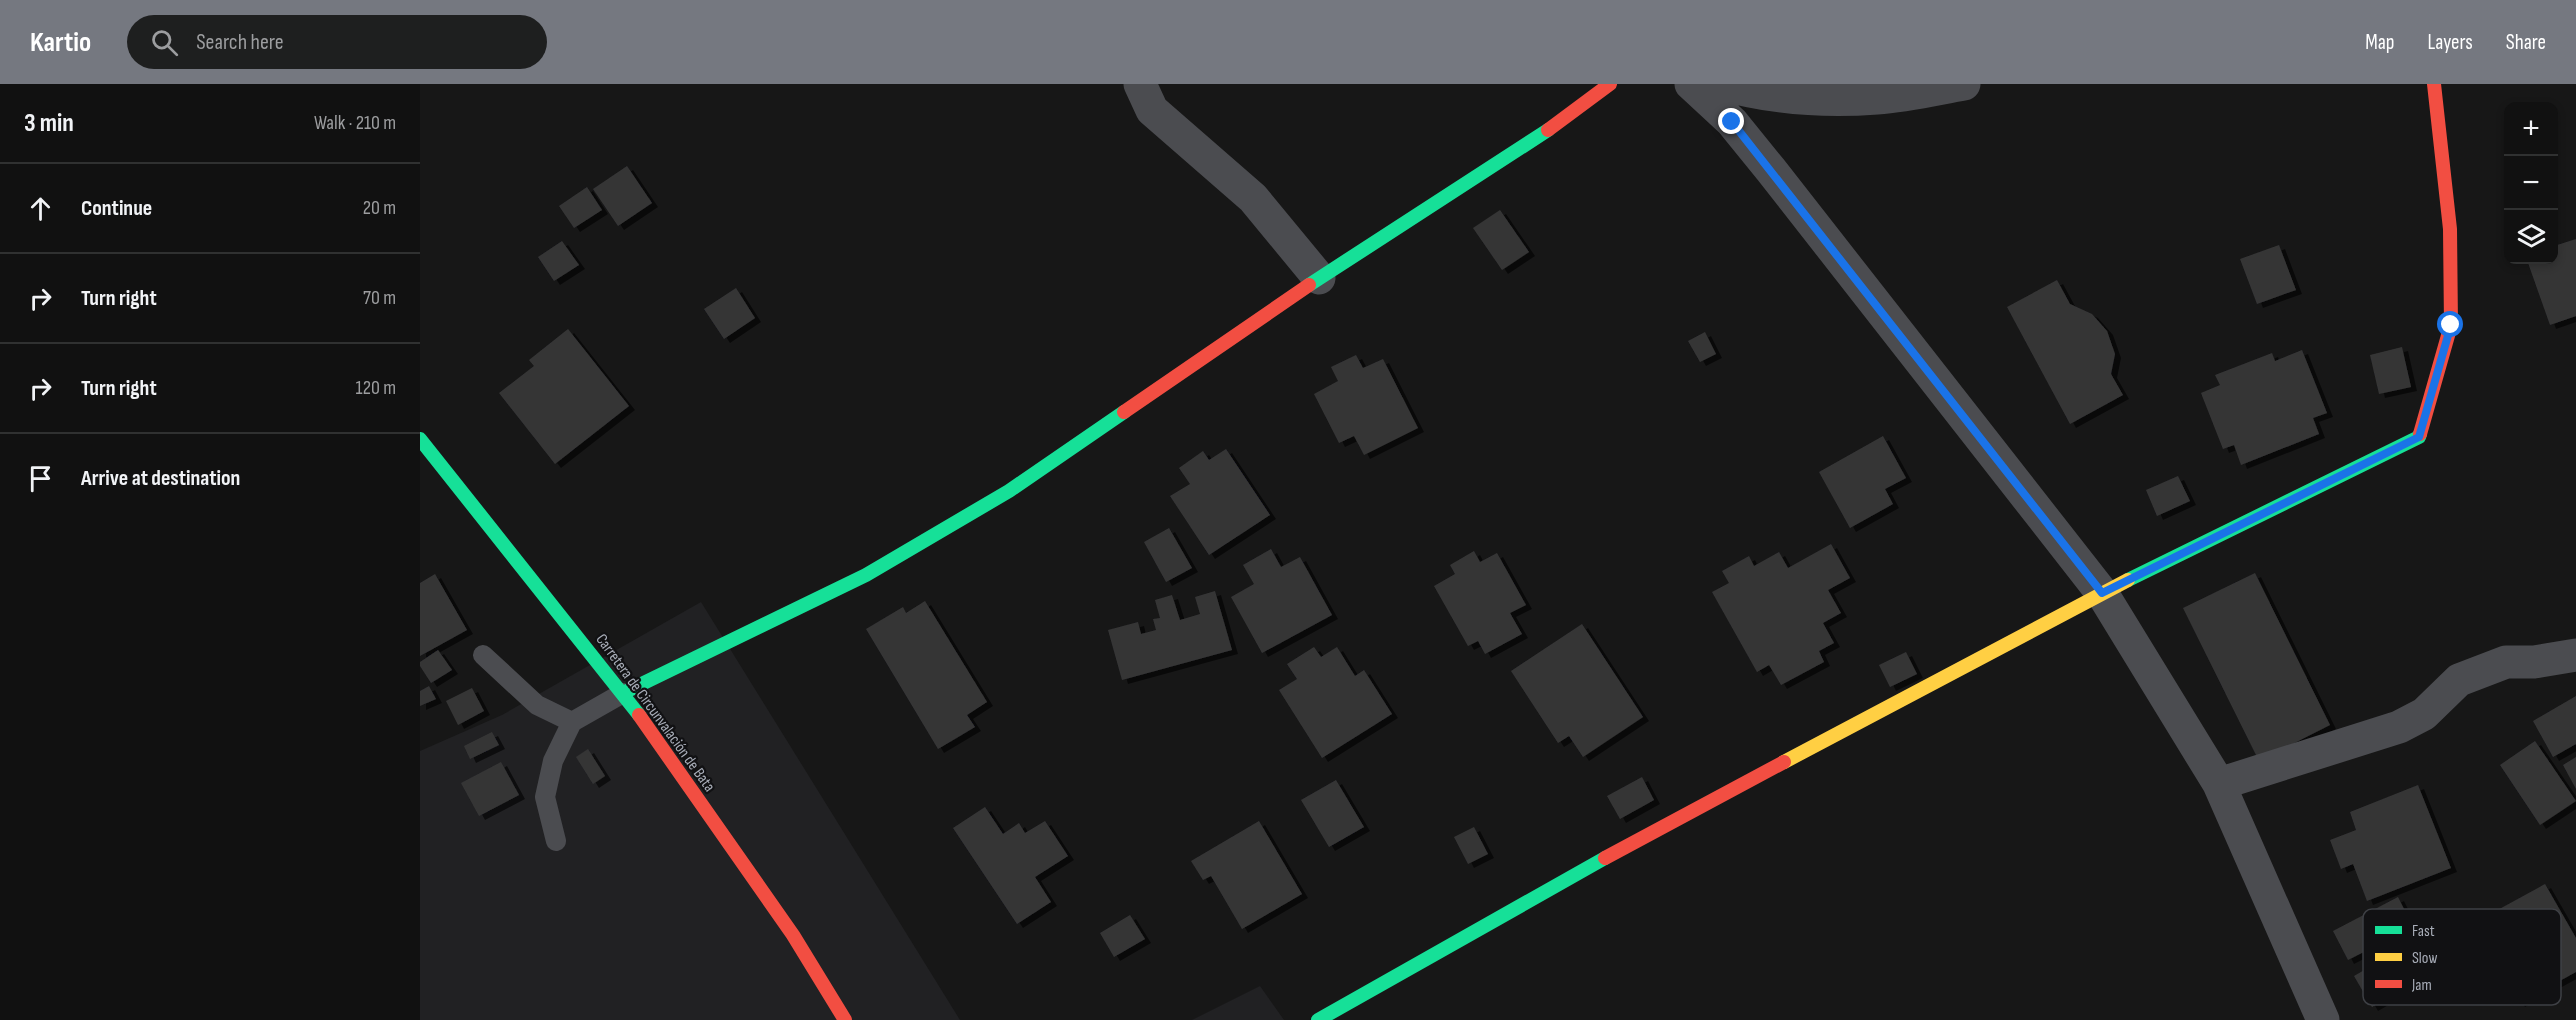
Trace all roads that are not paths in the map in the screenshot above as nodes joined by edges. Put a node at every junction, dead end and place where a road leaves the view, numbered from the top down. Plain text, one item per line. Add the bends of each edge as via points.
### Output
1 (1140, 84) edge
2 (1610, 84) edge
3 (1691, 84) edge
4 (1720, 84) edge
5 (1964, 84) edge
6 (2434, 84) edge
7 (1320, 278) junction
8 (420, 439) edge
9 (2102, 593) junction
10 (483, 655) dead end
11 (2576, 655) edge
12 (623, 693) junction
13 (572, 722) junction
14 (2219, 784) junction
15 (556, 841) dead end
16 (845, 1020) edge
17 (1318, 1020) edge
18 (2323, 1020) edge

1 - 7 street via 1152,110 1253,198
2 - 7 street via 1544,133
3 - 9 street via 1732,122 1771,170
4 - 5 street via 1807,99 1878,98
6 - 9 street via 2450,229 2451,325 2419,437
7 - 12 street via 1009,491 866,575
8 - 12 street, Carretera de Circunvalación de Bata
9 - 14 street
9 - 17 street via 1642,837
10 - 13 lane via 537,705
11 - 14 street via 2506,662 2459,680 2424,714 2399,727
12 - 13 lane
12 - 16 street, Carretera de Circunvalación de Bata via 793,935
13 - 15 lane via 553,761 545,797
14 - 18 street

